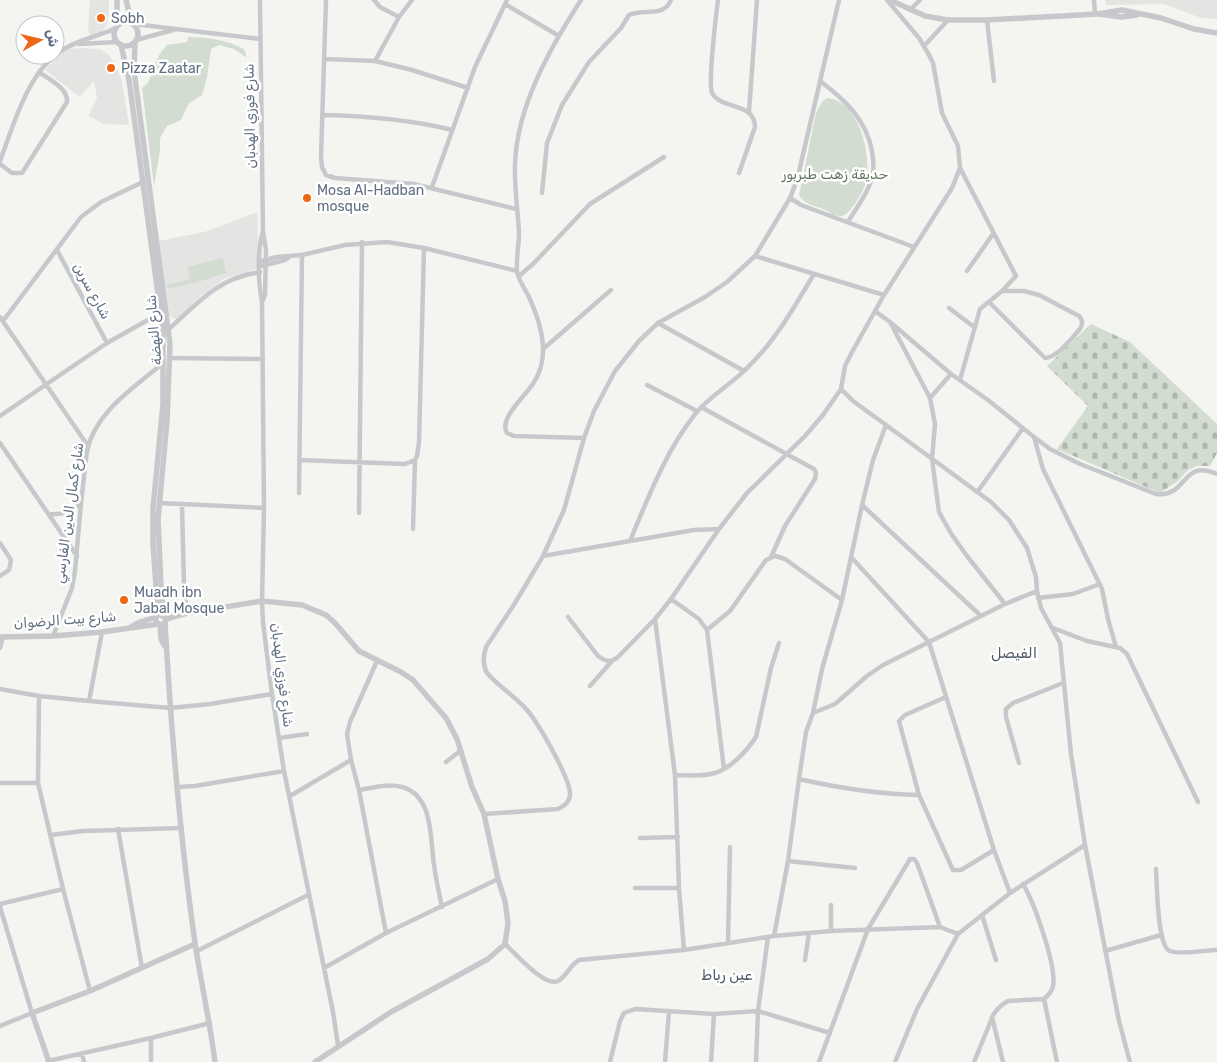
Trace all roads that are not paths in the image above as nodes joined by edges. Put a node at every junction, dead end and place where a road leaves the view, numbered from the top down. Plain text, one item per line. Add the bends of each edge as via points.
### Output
1 (117, 0) edge
2 (126, 0) edge
3 (260, 0) edge
4 (326, 0) edge
5 (374, 0) edge
6 (412, 0) edge
7 (581, 0) edge
8 (672, 0) edge
9 (718, 0) edge
10 (757, 0) edge
11 (839, 0) edge
12 (888, 0) edge
13 (920, 0) edge
14 (1094, 0) edge
15 (506, 2) edge
16 (910, 10) junction
17 (1097, 14) junction
18 (399, 17) junction
19 (948, 20) junction
20 (988, 20) junction
21 (133, 24) junction
22 (116, 27) junction
23 (176, 29) junction
24 (1217, 33) edge
25 (559, 36) junction
26 (260, 38) junction
27 (136, 41) junction
28 (75, 44) junction
29 (119, 44) junction
30 (924, 45) junction
31 (324, 59) junction
32 (376, 61) junction
33 (39, 72) junction
34 (820, 81) junction
35 (994, 81) dead end
36 (468, 88) junction
37 (749, 112) junction
38 (322, 115) junction
39 (452, 130) junction
40 (664, 157) dead end
41 (0, 163) edge
42 (960, 168) junction
43 (739, 173) dead end
44 (145, 181) junction
45 (432, 187) junction
46 (542, 193) dead end
47 (790, 198) junction
48 (516, 209) junction
49 (848, 222) junction
50 (263, 232) junction
51 (993, 234) junction
52 (362, 242) junction
53 (914, 247) junction
54 (424, 248) junction
55 (56, 250) junction
56 (266, 250) junction
57 (302, 255) junction
58 (755, 256) junction
59 (276, 257) junction
60 (289, 257) junction
61 (262, 266) junction
62 (967, 271) dead end
63 (518, 274) junction
64 (814, 274) junction
65 (611, 290) dead end
66 (1002, 291) junction
67 (884, 295) junction
68 (262, 301) junction
69 (989, 302) junction
70 (949, 308) dead end
71 (875, 311) junction
72 (162, 312) junction
73 (1, 319) edge
74 (890, 322) junction
75 (658, 323) junction
76 (974, 327) junction
77 (169, 328) junction
78 (107, 343) junction
79 (543, 349) junction
80 (170, 358) junction
81 (263, 359) junction
82 (164, 362) junction
83 (744, 371) junction
84 (951, 374) junction
85 (960, 380) junction
86 (647, 384) dead end
87 (45, 385) junction
88 (841, 389) junction
89 (930, 398) junction
90 (701, 407) junction
91 (697, 411) junction
92 (0, 416) edge
93 (886, 425) junction
94 (1023, 428) junction
95 (1034, 437) junction
96 (584, 438) junction
97 (0, 444) edge
98 (88, 446) junction
99 (787, 453) junction
100 (932, 459) junction
101 (299, 460) junction
102 (415, 460) junction
103 (359, 461) junction
104 (1217, 474) edge
105 (978, 491) junction
106 (299, 493) dead end
107 (81, 503) junction
108 (160, 503) junction
109 (182, 505) junction
110 (862, 505) junction
111 (264, 508) junction
112 (358, 513) dead end
113 (49, 514) junction
114 (413, 529) dead end
115 (719, 529) junction
116 (630, 541) junction
117 (0, 543) edge
118 (77, 556) junction
119 (543, 556) junction
120 (771, 557) junction
121 (851, 557) junction
122 (0, 576) edge
123 (1100, 584) junction
124 (1037, 591) junction
125 (1038, 598) junction
126 (671, 599) junction
127 (842, 600) junction
128 (262, 601) junction
129 (1005, 604) junction
130 (187, 613) junction
131 (568, 616) dead end
132 (981, 616) junction
133 (655, 619) junction
134 (161, 620) junction
135 (1053, 628) junction
136 (707, 630) junction
137 (102, 632) junction
138 (53, 636) junction
139 (2, 637) edge
140 (929, 642) junction
141 (779, 643) dead end
142 (1116, 647) junction
143 (0, 648) edge
144 (377, 661) junction
145 (612, 661) junction
146 (1063, 683) junction
147 (590, 686) dead end
148 (0, 689) edge
149 (272, 694) junction
150 (39, 696) junction
151 (946, 697) junction
152 (89, 702) junction
153 (170, 708) junction
154 (814, 713) junction
155 (307, 734) dead end
156 (278, 738) junction
157 (460, 752) junction
158 (351, 760) junction
159 (446, 762) dead end
160 (1019, 762) dead end
161 (724, 769) junction
162 (284, 771) junction
163 (675, 775) junction
164 (799, 779) junction
165 (0, 783) edge
166 (38, 783) junction
167 (178, 787) junction
168 (359, 790) junction
169 (919, 795) junction
170 (290, 796) junction
171 (1198, 802) dead end
172 (484, 814) junction
173 (182, 828) junction
174 (118, 829) junction
175 (52, 835) junction
176 (678, 837) junction
177 (640, 838) dead end
178 (1085, 845) junction
179 (730, 846) dead end
180 (994, 850) junction
181 (788, 861) junction
182 (855, 868) dead end
183 (1156, 868) dead end
184 (498, 879) junction
185 (1024, 884) junction
186 (635, 888) dead end
187 (679, 888) junction
188 (63, 890) junction
189 (1010, 893) junction
190 (308, 894) junction
191 (831, 905) dead end
192 (0, 906) edge
193 (442, 907) junction
194 (982, 915) junction
195 (940, 927) junction
196 (868, 929) junction
197 (831, 931) junction
198 (386, 933) junction
199 (809, 933) junction
200 (958, 934) junction
201 (1161, 935) junction
202 (774, 936) junction
203 (768, 937) junction
204 (728, 943) junction
205 (195, 944) junction
206 (505, 944) junction
207 (684, 950) junction
208 (1217, 950) edge
209 (197, 951) junction
210 (1105, 951) junction
211 (804, 960) dead end
212 (996, 960) dead end
213 (142, 968) junction
214 (324, 968) junction
215 (90, 991) junction
216 (1044, 999) junction
217 (669, 1011) junction
218 (758, 1011) junction
219 (32, 1013) junction
220 (714, 1014) junction
221 (992, 1017) junction
222 (210, 1023) junction
223 (0, 1026) edge
224 (830, 1033) junction
225 (150, 1038) junction
226 (338, 1045) junction
227 (82, 1053) junction
228 (49, 1061) edge
229 (84, 1062) edge
230 (151, 1062) edge
231 (215, 1062) edge
232 (315, 1062) edge
233 (610, 1062) edge
234 (665, 1062) edge
235 (711, 1062) edge
236 (756, 1062) edge
237 (819, 1062) edge
238 (895, 1062) edge
239 (974, 1062) edge
240 (1003, 1062) edge
241 (1057, 1062) edge
242 (1130, 1062) edge

1 - 22 street
2 - 21 street
3 - 26 street, شارع فوزي الهدبان
4 - 31 street
5 - 18 street
6 - 18 street
7 - 25 street
8 - 46 street via 661,11 629,15 568,93 547,142
9 - 37 street via 712,93
10 - 37 street
11 - 34 street
12 - 16 street
12 - 30 street
13 - 16 street
14 - 17 street
15 - 25 street
15 - 36 street
16 - 19 street
17 - 20 street
17 - 24 street via 1127,11
18 - 32 street
19 - 20 street
19 - 30 street
20 - 35 street
21 - 22 street via 126,21
21 - 23 street
21 - 27 street via 138,30
22 - 28 street
22 - 29 street via 114,36
23 - 26 street
23 - 27 street
25 - 48 street via 533,89 520,131 515,164
26 - 50 street, شارع فوزي الهدبان
27 - 29 street via 128,46
27 - 44 street, شارع النهضة via 134,69
28 - 29 street
28 - 33 street via 52,58
29 - 44 street, شارع النهضة via 129,80
30 - 42 street via 933,63 942,113 958,146
31 - 32 street
31 - 38 street
32 - 36 street
33 - 41 street via 24,99
33 - 41 street via 62,88 67,94 67,102 22,173 12,173
34 - 47 street
34 - 49 street via 854,110 870,143 873,177
36 - 39 street
37 - 43 street via 755,127
38 - 39 street via 370,116 426,123
38 - 45 street via 321,157 326,175
39 - 45 street
40 - 63 street via 590,204 533,264
42 - 51 street
42 - 53 street via 952,188
44 - 55 street via 87,212
44 - 72 street, شارع النهضة
44 - 77 street, شارع النهضة
45 - 48 street
47 - 49 street
47 - 58 street
48 - 63 street
49 - 53 street
50 - 56 street, شارع فوزي الهدبان
50 - 61 street, شارع فوزي الهدبان via 260,239
51 - 62 street
51 - 66 street via 1016,276
52 - 54 street
52 - 57 street
52 - 103 street
53 - 67 street
54 - 63 street
54 - 102 street via 419,442
55 - 73 street
55 - 78 street, شارع سرين
56 - 59 street
56 - 61 street, شارع فوزي الهدبان
57 - 60 street
57 - 101 street
58 - 64 street
58 - 75 street via 706,297
59 - 60 street
59 - 61 street
60 - 61 street
61 - 68 street, شارع فوزي الهدبان
61 - 68 street, شارع فوزي الهدبان
61 - 77 street via 218,286
63 - 79 street via 535,312
64 - 67 street
64 - 83 street via 775,337
65 - 79 street
66 - 69 street
66 - 69 street via 1039,295 1079,316 1082,321 1080,329 1051,357 1045,358
67 - 71 street
68 - 81 street, شارع فوزي الهدبان
69 - 76 street via 980,309
70 - 76 street
71 - 74 street
71 - 88 street via 845,366
72 - 78 street
72 - 82 street, شارع النهضة
73 - 87 street
74 - 84 street
74 - 89 street
75 - 83 street
75 - 96 street via 615,371
76 - 85 street
77 - 80 street, شارع النهضة
78 - 87 street
79 - 96 street via 534,382 506,420 505,431 514,436
80 - 81 street
80 - 108 street, شارع النهضة
81 - 111 street, شارع فوزي الهدبان
82 - 98 street, شارع كمال الدين الفارسي via 103,416
82 - 134 street, شارع النهضة via 153,508
83 - 90 street
84 - 85 street
84 - 89 street
85 - 94 street
86 - 91 street
87 - 92 street
87 - 98 street
88 - 93 street
88 - 99 street via 812,428
89 - 100 street via 935,424
90 - 91 street
90 - 99 street
91 - 116 street via 653,486
93 - 100 street
93 - 110 street
94 - 95 street
94 - 105 street
95 - 104 street via 1080,464 1156,494 1174,492 1198,470
95 - 123 street via 1043,469
96 - 119 street via 564,510
97 - 113 street
98 - 107 street, شارع كمال الدين الفارسي
99 - 115 street via 747,493
99 - 120 street via 814,468 816,473
100 - 105 street
100 - 129 street via 942,517 967,556
101 - 103 street
101 - 106 street
102 - 103 street via 405,464
102 - 114 street
103 - 112 street
105 - 124 street via 1019,534 1027,548
107 - 113 street via 68,512
107 - 118 street, شارع كمال الدين الفارسي
108 - 109 street
108 - 134 street, شارع النهضة
109 - 111 street
109 - 130 street
110 - 121 street
110 - 132 street
111 - 128 street, شارع فوزي الهدبان
113 - 118 street
115 - 116 street
115 - 126 street
116 - 119 street
117 - 122 street via 11,560 9,570
118 - 138 street, شارع كمال الدين الفارسي via 72,588
119 - 172 street via 486,647 483,660 487,673 527,710 536,724 565,776 570,798 558,809
120 - 127 street via 785,559
120 - 136 street via 730,611
121 - 127 street
121 - 140 street
123 - 125 street via 1073,594
123 - 142 street
124 - 125 street
124 - 129 street
125 - 135 street
126 - 133 street
126 - 136 street via 699,619
127 - 154 street via 822,669
128 - 130 street, شارع بيت الرضوان
128 - 144 street, شارع بيت الرضوان via 292,603 326,615 359,651
128 - 149 street, شارع فوزي الهدبان
129 - 132 street
130 - 134 street, شارع بيت الرضوان
131 - 145 street via 598,656 604,661
132 - 140 street
133 - 145 street
133 - 163 street
134 - 137 street, شارع بيت الرضوان
134 - 153 street
135 - 142 street via 1087,641
135 - 146 street via 1060,643
136 - 161 street
137 - 138 street, شارع بيت الرضوان
137 - 152 street
138 - 139 street, شارع بيت الرضوان
139 - 143 street
140 - 151 street
140 - 154 street via 883,665 834,704
141 - 161 street via 756,737
142 - 171 street via 1124,650 1130,659
144 - 157 street, شارع بيت الرضوان via 413,680 425,693 446,718
144 - 158 street via 350,722 347,734
145 - 147 street
146 - 160 street via 1013,703 1006,709
146 - 178 street
148 - 150 street
149 - 153 street
149 - 156 street, شارع فوزي الهدبان
150 - 152 street
150 - 166 street
151 - 169 street via 905,714 899,721
151 - 180 street
152 - 153 street
153 - 167 street
154 - 164 street via 806,732
155 - 156 street
156 - 162 street, شارع فوزي الهدبان
157 - 159 street
157 - 172 street, شارع بيت الرضوان
158 - 168 street
158 - 170 street
161 - 163 street via 713,773
162 - 167 street
162 - 170 street, شارع فوزي الهدبان
163 - 176 street
164 - 169 street via 884,793
164 - 181 street
165 - 166 street
166 - 175 street
167 - 173 street
168 - 193 street via 392,785 403,787 424,805
168 - 198 street
169 - 180 street via 952,870 961,870
170 - 190 street, شارع فوزي الهدبان
172 - 184 street, شارع بيت الرضوان
173 - 174 street
173 - 205 street
174 - 175 street
174 - 213 street
175 - 188 street
176 - 177 street
176 - 187 street
178 - 185 street
178 - 210 street
179 - 204 street
180 - 189 street
181 - 182 street
181 - 202 street
183 - 201 street
184 - 193 street
184 - 206 street, شارع بيت الرضوان via 508,923
185 - 189 street
185 - 216 street via 1052,968 1053,986
186 - 187 street
187 - 207 street
188 - 192 street
188 - 215 street
189 - 194 street
190 - 209 street
190 - 214 street, شارع فوزي الهدبان
191 - 197 street
192 - 219 street
193 - 198 street
194 - 200 street
194 - 212 street
195 - 196 street
195 - 196 street via 917,863 910,859
195 - 200 street
196 - 197 street
196 - 224 street
197 - 199 street
198 - 214 street
199 - 202 street
199 - 211 street
200 - 238 street via 917,1009
201 - 208 street via 1164,946 1171,951
201 - 210 street
202 - 203 street
203 - 204 street
203 - 218 street
204 - 207 street
205 - 209 street
205 - 213 street
206 - 207 street via 550,982 560,980 573,963 580,960
206 - 226 street via 488,959
209 - 222 street
210 - 242 street
213 - 215 street
214 - 226 street, شارع فوزي الهدبان
215 - 219 street
216 - 221 street via 1008,1001
216 - 241 street
217 - 220 street
217 - 233 street via 635,1009 624,1013
217 - 234 street
218 - 220 street
218 - 224 street
218 - 236 street
219 - 223 street
219 - 228 street
220 - 235 street
221 - 239 street
221 - 240 street
222 - 225 street
222 - 231 street
224 - 237 street
225 - 227 street
225 - 230 street
226 - 232 street
227 - 228 street
227 - 229 street

